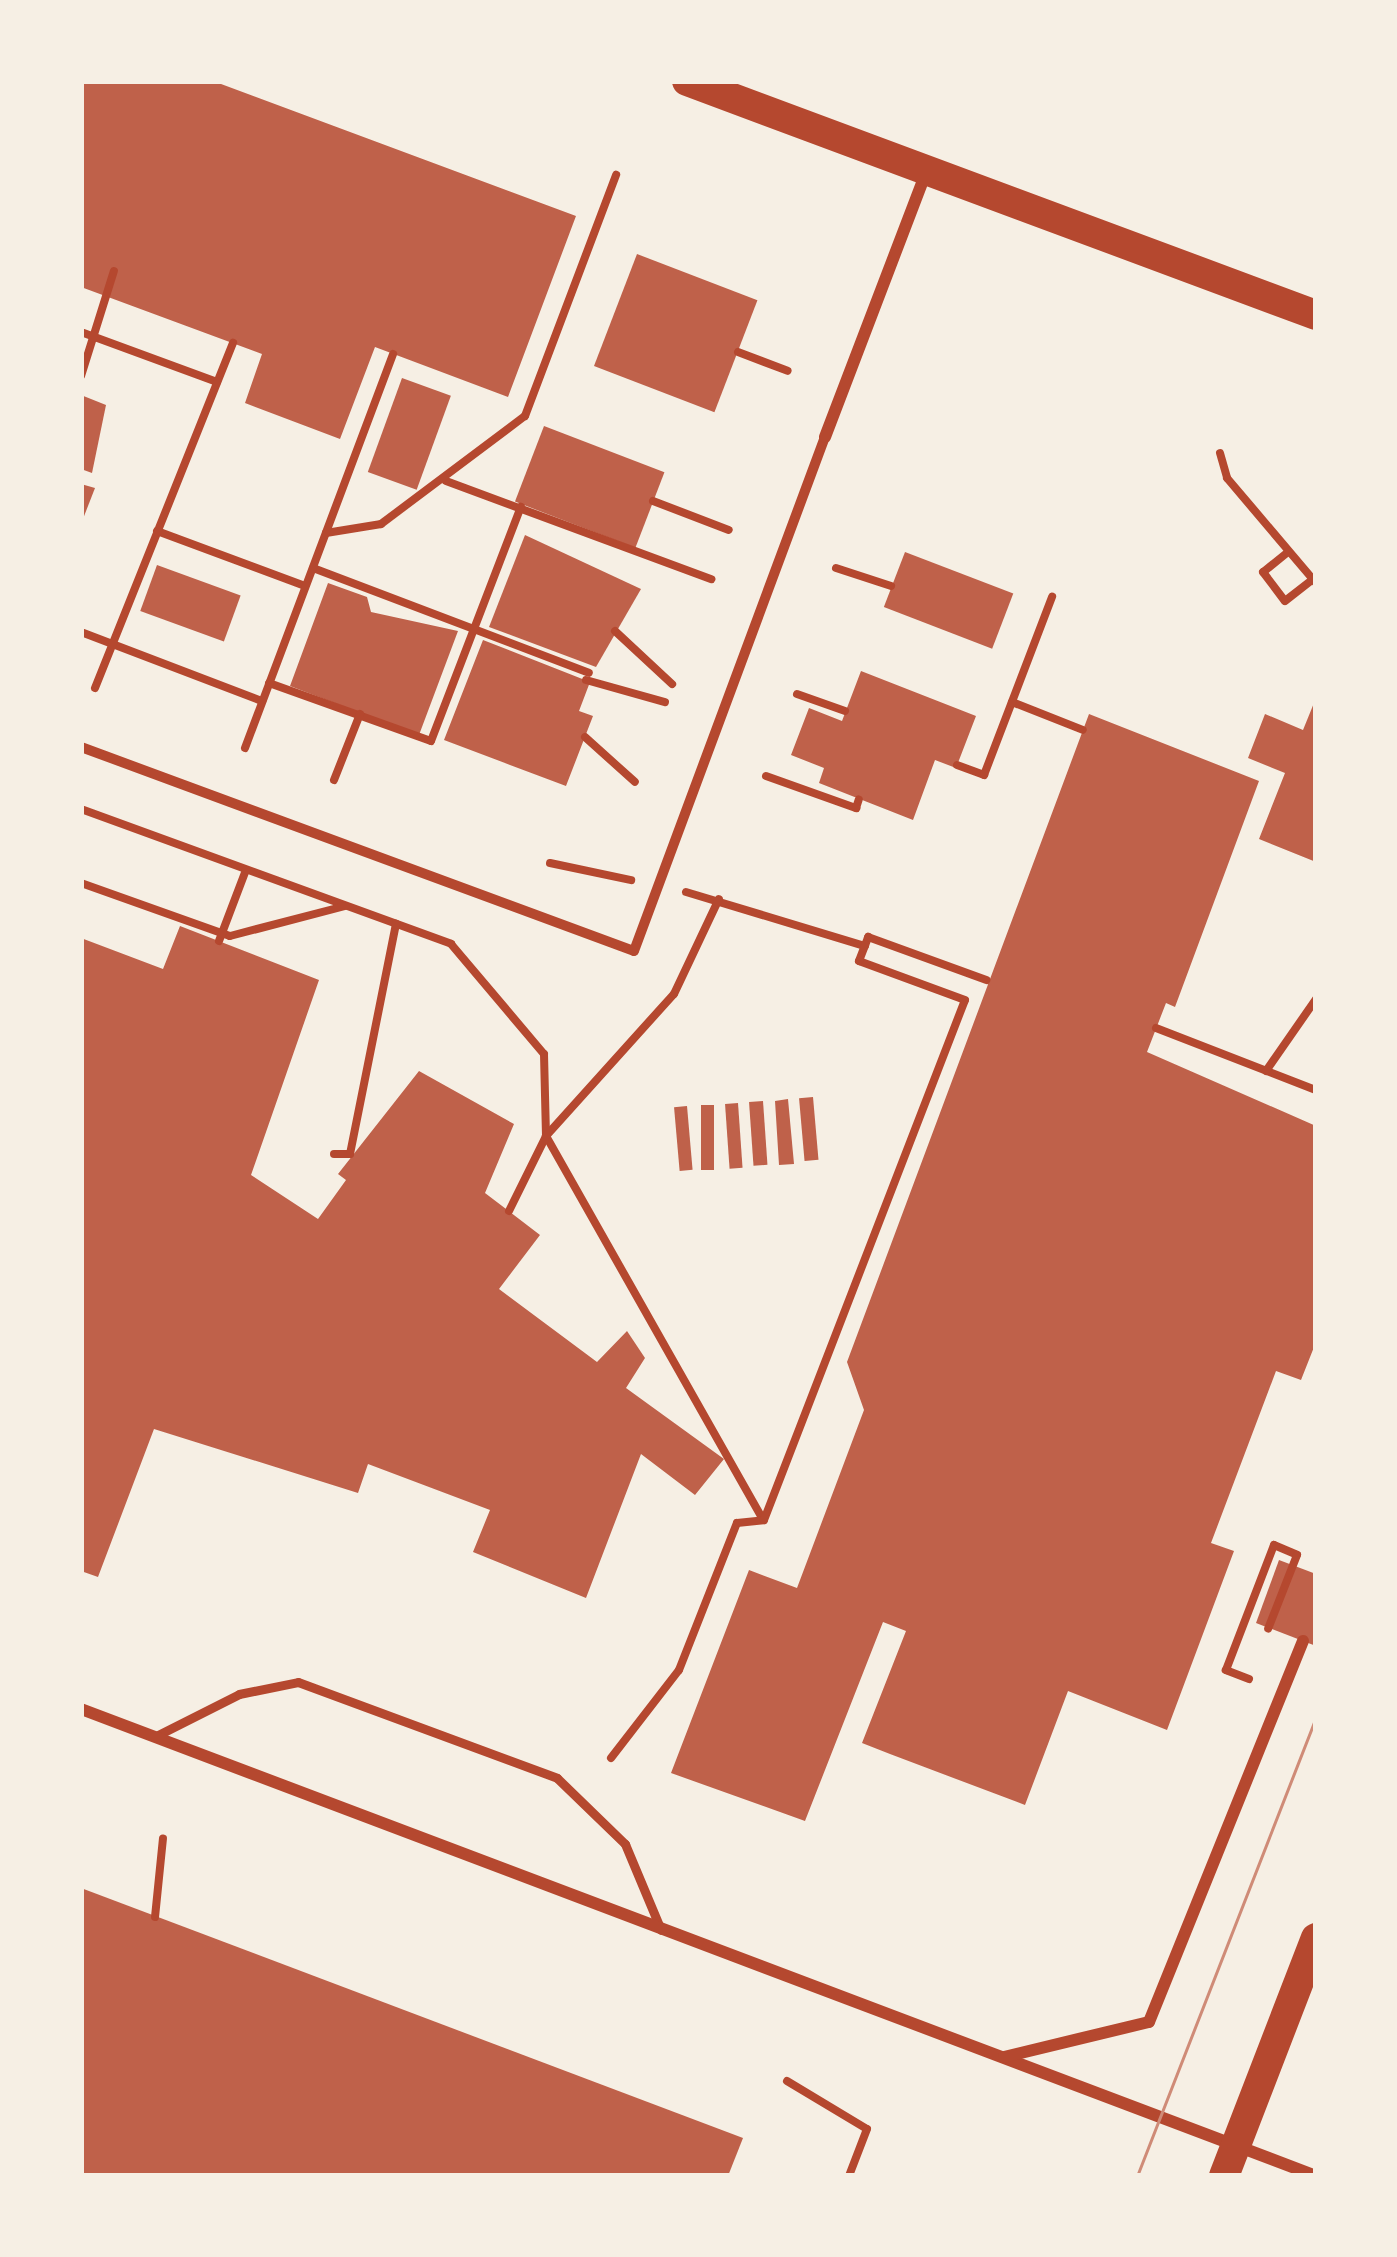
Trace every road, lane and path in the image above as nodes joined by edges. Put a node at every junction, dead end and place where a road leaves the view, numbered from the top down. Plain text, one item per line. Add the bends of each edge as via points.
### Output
1 (687, 81) edge
2 (616, 175) dead end
3 (925, 175) junction
4 (114, 271) dead end
5 (1316, 315) edge
6 (81, 332) edge
7 (97, 338) junction
8 (233, 343) dead end
9 (737, 352) dead end
10 (393, 354) dead end
11 (788, 371) dead end
12 (81, 376) edge
13 (217, 382) junction
14 (825, 437) joint
15 (1220, 453) dead end
16 (446, 481) junction
17 (653, 501) dead end
18 (520, 507) junction
19 (729, 530) dead end
20 (157, 531) junction
21 (326, 533) junction
22 (1288, 552) junction
23 (313, 568) junction
24 (836, 568) dead end
25 (711, 579) dead end
26 (1315, 581) edge
27 (305, 586) junction
28 (891, 586) dead end
29 (1052, 597) dead end
30 (473, 627) junction
31 (614, 631) dead end
32 (81, 632) edge
33 (112, 643) junction
34 (269, 683) junction
35 (672, 684) dead end
36 (95, 688) dead end
37 (797, 694) dead end
38 (262, 701) junction
39 (665, 702) dead end
40 (1012, 702) junction
41 (845, 711) dead end
42 (360, 715) junction
43 (1083, 730) dead end
44 (585, 737) dead end
45 (81, 747) edge
46 (245, 748) dead end
47 (957, 765) dead end
48 (766, 776) dead end
49 (334, 780) dead end
50 (635, 782) dead end
51 (860, 799) dead end
52 (81, 809) edge
53 (247, 869) junction
54 (81, 883) edge
55 (347, 906) junction
56 (396, 924) junction
57 (220, 937) junction
58 (865, 946) junction
59 (986, 980) dead end
60 (1316, 999) edge
61 (1156, 1028) dead end
62 (1266, 1071) junction
63 (1316, 1090) edge
64 (546, 1136) junction
65 (334, 1154) dead end
66 (509, 1211) dead end
67 (764, 1520) junction
68 (1269, 1628) dead end
69 (1303, 1641) dead end
70 (1249, 1679) dead end
71 (81, 1709) edge
72 (154, 1737) junction
73 (611, 1758) dead end
74 (163, 1838) dead end
75 (155, 1916) dead end
76 (661, 1930) junction
77 (1316, 1938) edge
78 (1000, 2058) junction
79 (787, 2081) dead end
80 (1230, 2161) edge
81 (850, 2176) edge
82 (1316, 2176) edge

1 - 3 main road
2 - 16 path via 525,416
3 - 5 main road
3 - 14 street
4 - 7 path
6 - 7 path
7 - 12 path
7 - 13 path
8 - 13 path
9 - 11 path
10 - 21 path
13 - 20 path
14 - 45 street via 634,951
15 - 22 path via 1226,478
16 - 18 path
16 - 21 path via 381,524
17 - 19 path
18 - 25 path
18 - 30 path
20 - 27 path
20 - 33 path
21 - 23 path
22 - 26 path
22 - 26 path via 1264,572 1285,601
23 - 27 path
23 - 30 path
24 - 28 path
27 - 34 path
29 - 40 path
30 - 39 path
30 - 42 path via 431,741
31 - 35 path
32 - 33 path
33 - 36 path
33 - 38 path
34 - 38 path
34 - 42 path
37 - 41 path
38 - 46 path
40 - 43 path
40 - 47 path via 984,775
42 - 49 path
44 - 50 path
48 - 51 path via 856,808
52 - 53 path
53 - 55 path
53 - 57 path
54 - 57 path
55 - 56 path
55 - 57 path
56 - 64 path via 451,944 544,1054
56 - 65 path via 350,1154
58 - 59 path via 868,937
58 - 64 path via 719,899 674,994
58 - 67 path via 859,961 965,1000
60 - 62 path
61 - 62 path
62 - 63 path
64 - 66 path
64 - 67 path
67 - 73 path via 737,1523 679,1670
68 - 70 path via 1297,1555 1274,1545 1226,1670
69 - 78 street via 1149,2022
71 - 72 street
72 - 76 street
72 - 76 lane via 239,1694 298,1682 557,1778 625,1844
74 - 75 path
76 - 78 street
77 - 80 main road
78 - 80 street
79 - 81 path via 868,2129
80 - 82 street

